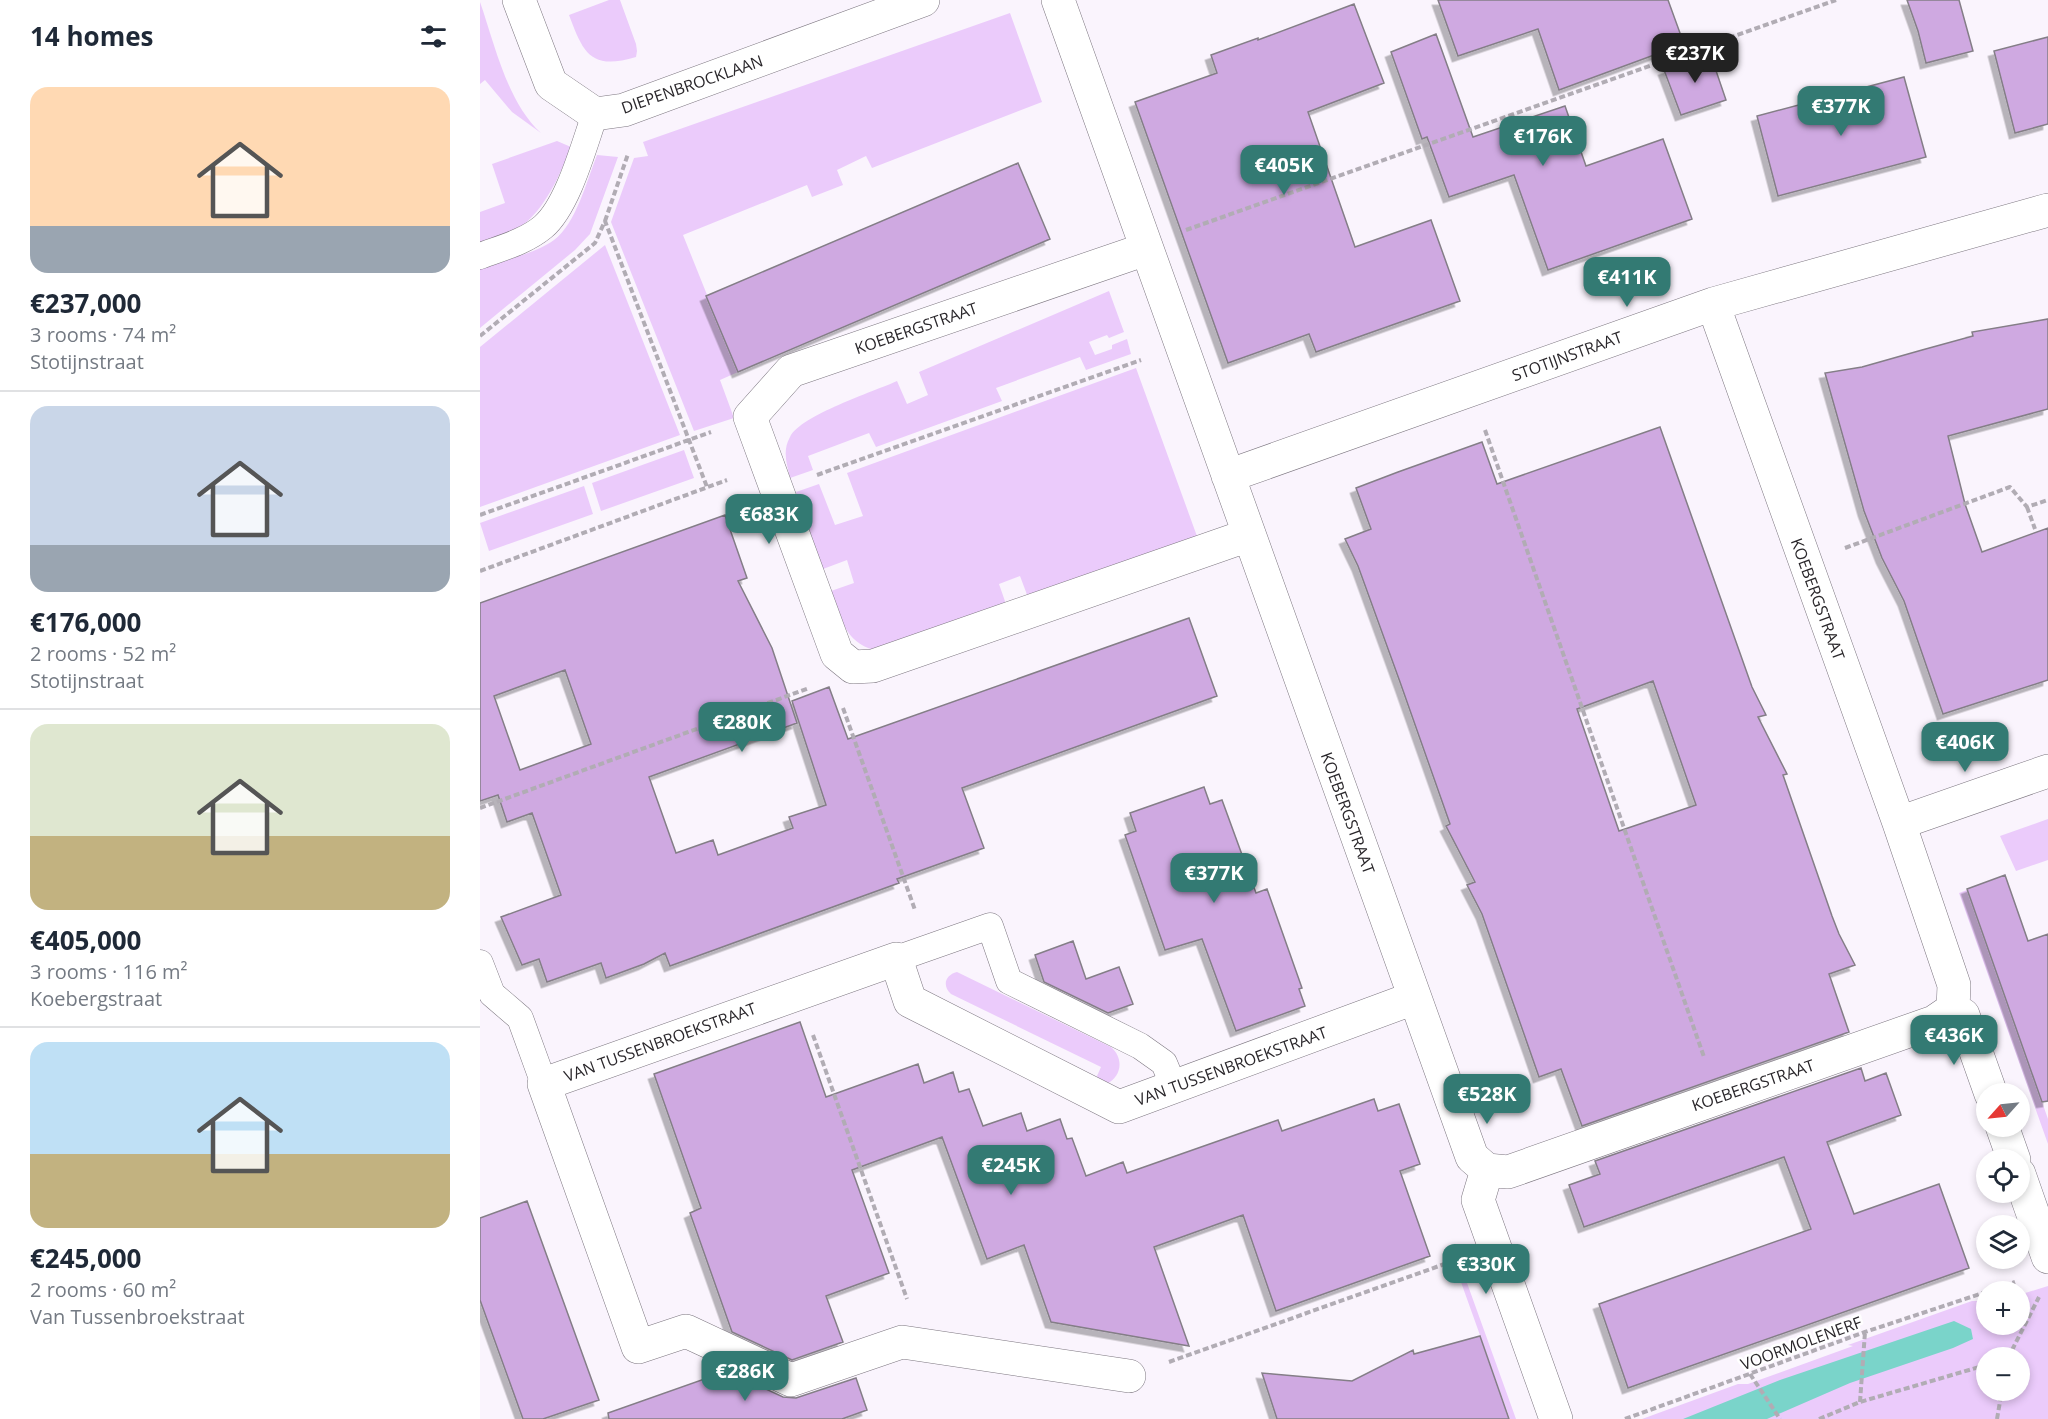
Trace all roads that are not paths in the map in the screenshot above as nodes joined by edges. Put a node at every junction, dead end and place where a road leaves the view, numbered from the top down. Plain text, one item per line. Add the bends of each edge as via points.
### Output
1 (519, 0) edge
2 (923, 0) edge
3 (1058, 0) edge
4 (595, 114) junction
5 (2048, 210) edge
6 (1146, 246) junction
7 (480, 256) edge
8 (1713, 304) junction
9 (1228, 476) junction
10 (1249, 535) junction
11 (2048, 771) edge
12 (1899, 824) junction
13 (896, 959) junction
14 (480, 963) edge
15 (1414, 998) junction
16 (1953, 1009) junction
17 (1986, 1083) edge
18 (544, 1084) junction
19 (1174, 1087) junction
20 (1487, 1170) junction
21 (2029, 1203) edge
22 (2048, 1257) edge
23 (1129, 1376) road end
24 (1556, 1419) edge

1 - 4 street via 551,84
2 - 4 street, DIEPENBROCKLAAN via 624,110
3 - 6 street, KOEBERGSTRAAT
4 - 7 lane via 566,195 544,226 518,243
5 - 8 street, STOTIJNSTRAAT
6 - 9 street, KOEBERGSTRAAT
6 - 10 street, KOEBERGSTRAAT via 791,371 750,417 843,673 873,666
8 - 9 street, STOTIJNSTRAAT
8 - 12 street, KOEBERGSTRAAT
9 - 10 street, KOEBERGSTRAAT
10 - 15 street, KOEBERGSTRAAT
11 - 12 street
12 - 16 street, KOEBERGSTRAAT via 1954,985
13 - 18 street, VAN TUSSENBROEKSTRAAT
13 - 19 street, VAN TUSSENBROEKSTRAAT via 910,1002 1119,1107
13 - 19 lane via 990,926 1010,981 1140,1046 1164,1063
14 - 18 lane via 492,994 520,1018
15 - 19 street, VAN TUSSENBROEKSTRAAT
15 - 20 street, KOEBERGSTRAAT via 1472,1157
16 - 17 street via 1963,1015
16 - 20 street, KOEBERGSTRAAT via 1934,1022 1508,1172
18 - 23 street, VAN TUSSENBROEKSTRAAT via 638,1347 686,1331 791,1380 902,1341
20 - 24 street via 1478,1200
21 - 22 street

